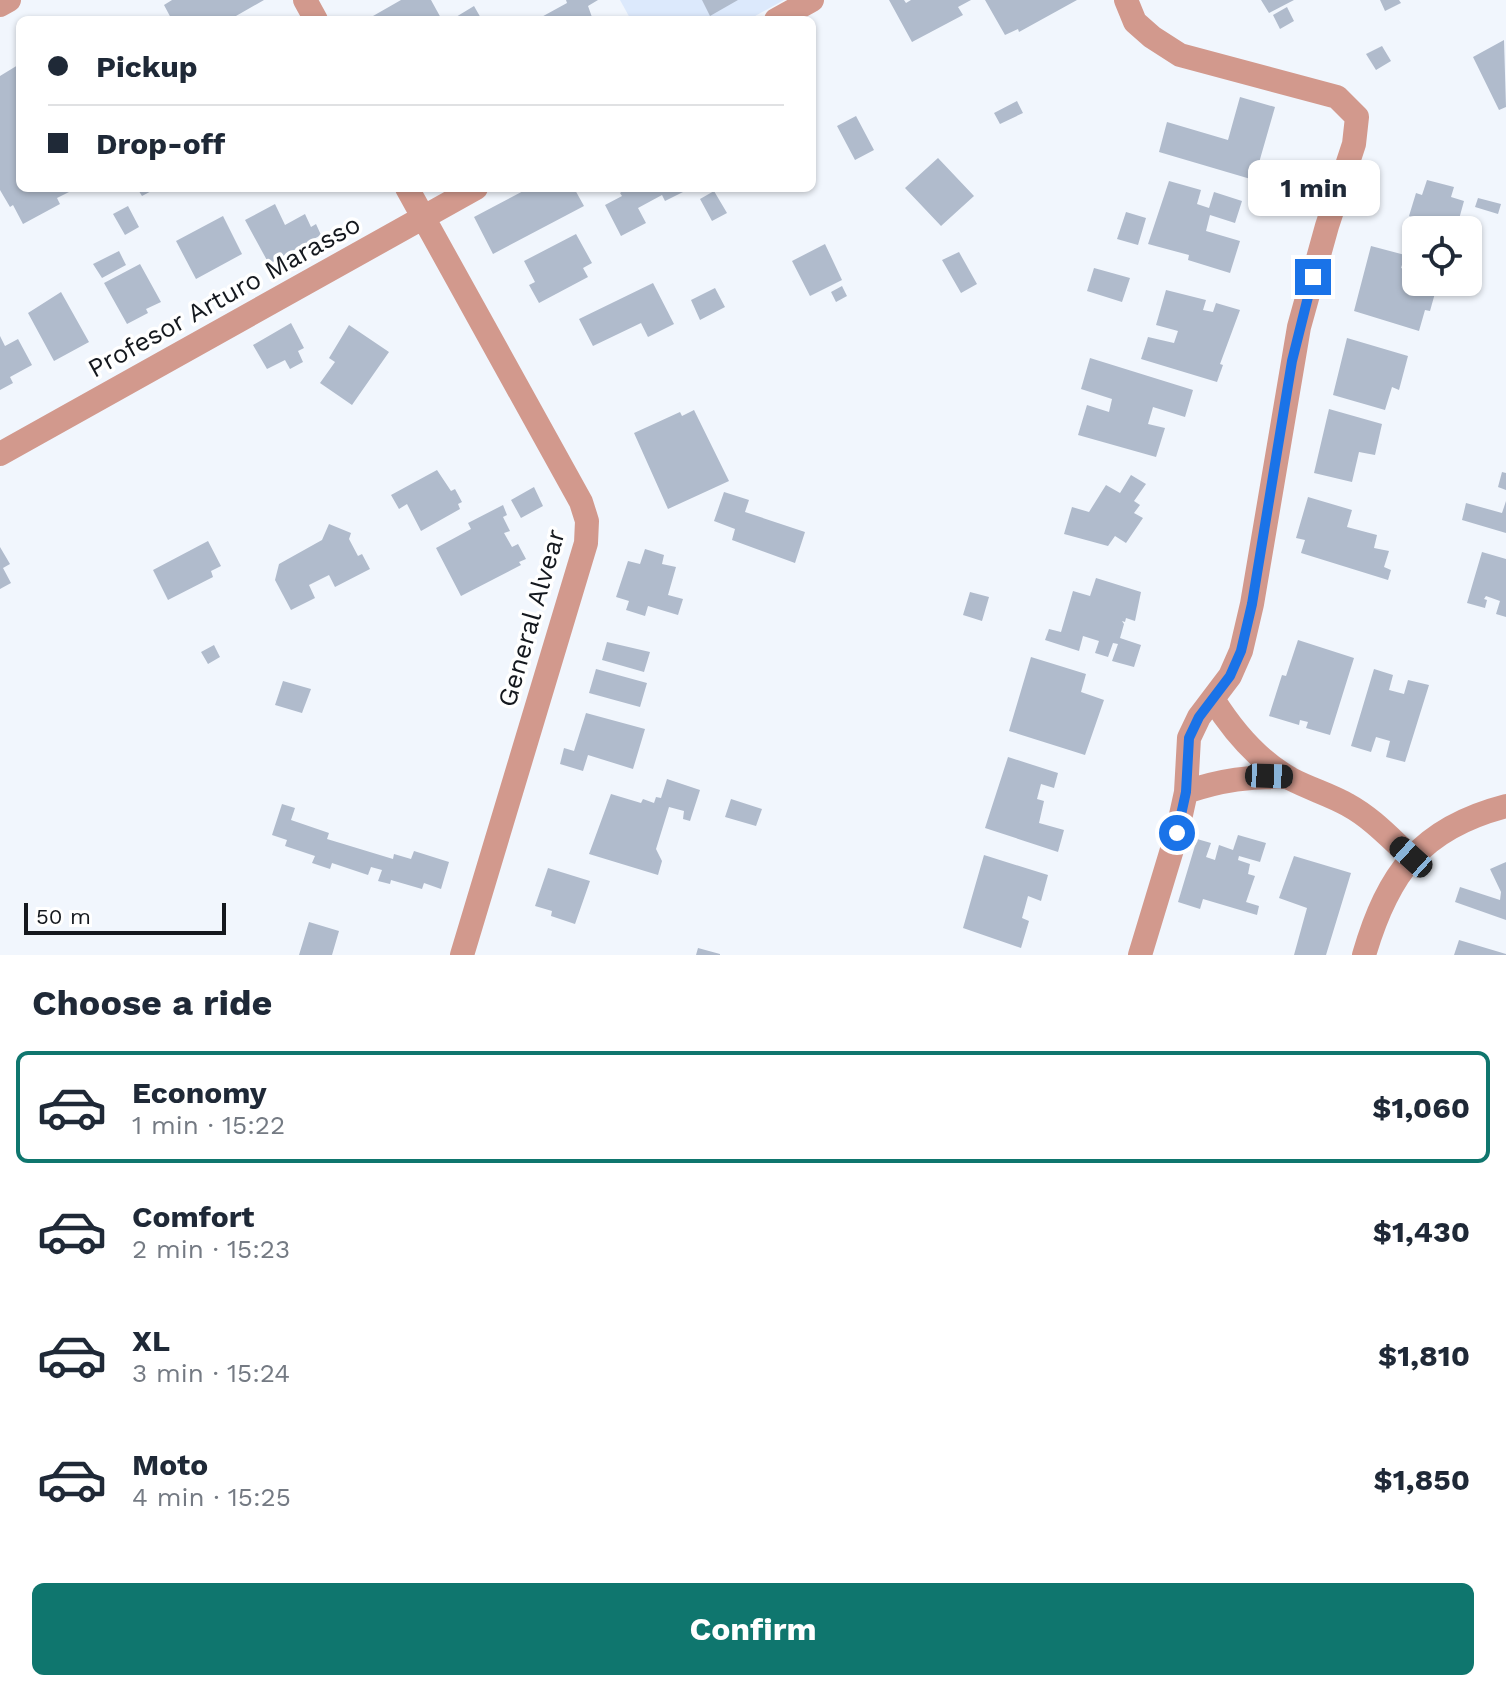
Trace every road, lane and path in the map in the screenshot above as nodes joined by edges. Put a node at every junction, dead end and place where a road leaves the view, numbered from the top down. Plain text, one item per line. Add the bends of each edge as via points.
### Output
1 (9, 0) edge
2 (812, 0) edge
3 (1126, 0) edge
4 (0, 5) edge
5 (783, 16) edge
6 (409, 192) edge
7 (469, 192) edge
8 (423, 217) junction
9 (0, 454) edge
10 (1213, 699) junction
11 (1287, 777) junction
12 (1186, 792) junction
13 (1506, 806) edge
14 (1411, 857) junction
15 (462, 955) edge
16 (1140, 955) edge
17 (1364, 955) edge

1 - 4 street
2 - 5 street
3 - 10 street via 1135,22 1180,55 1337,97 1357,117 1354,144 1299,327 1244,639 1230,676
6 - 8 street, General Alvear
7 - 8 street, Profesor Arturo Marasso
8 - 9 street, Profesor Arturo Marasso
8 - 15 street, General Alvear via 587,521 586,543
10 - 11 street via 1236,734
10 - 12 street via 1189,738
11 - 12 street via 1251,776
11 - 14 street via 1347,804
12 - 16 street
13 - 14 street via 1463,820
14 - 17 street via 1388,888

